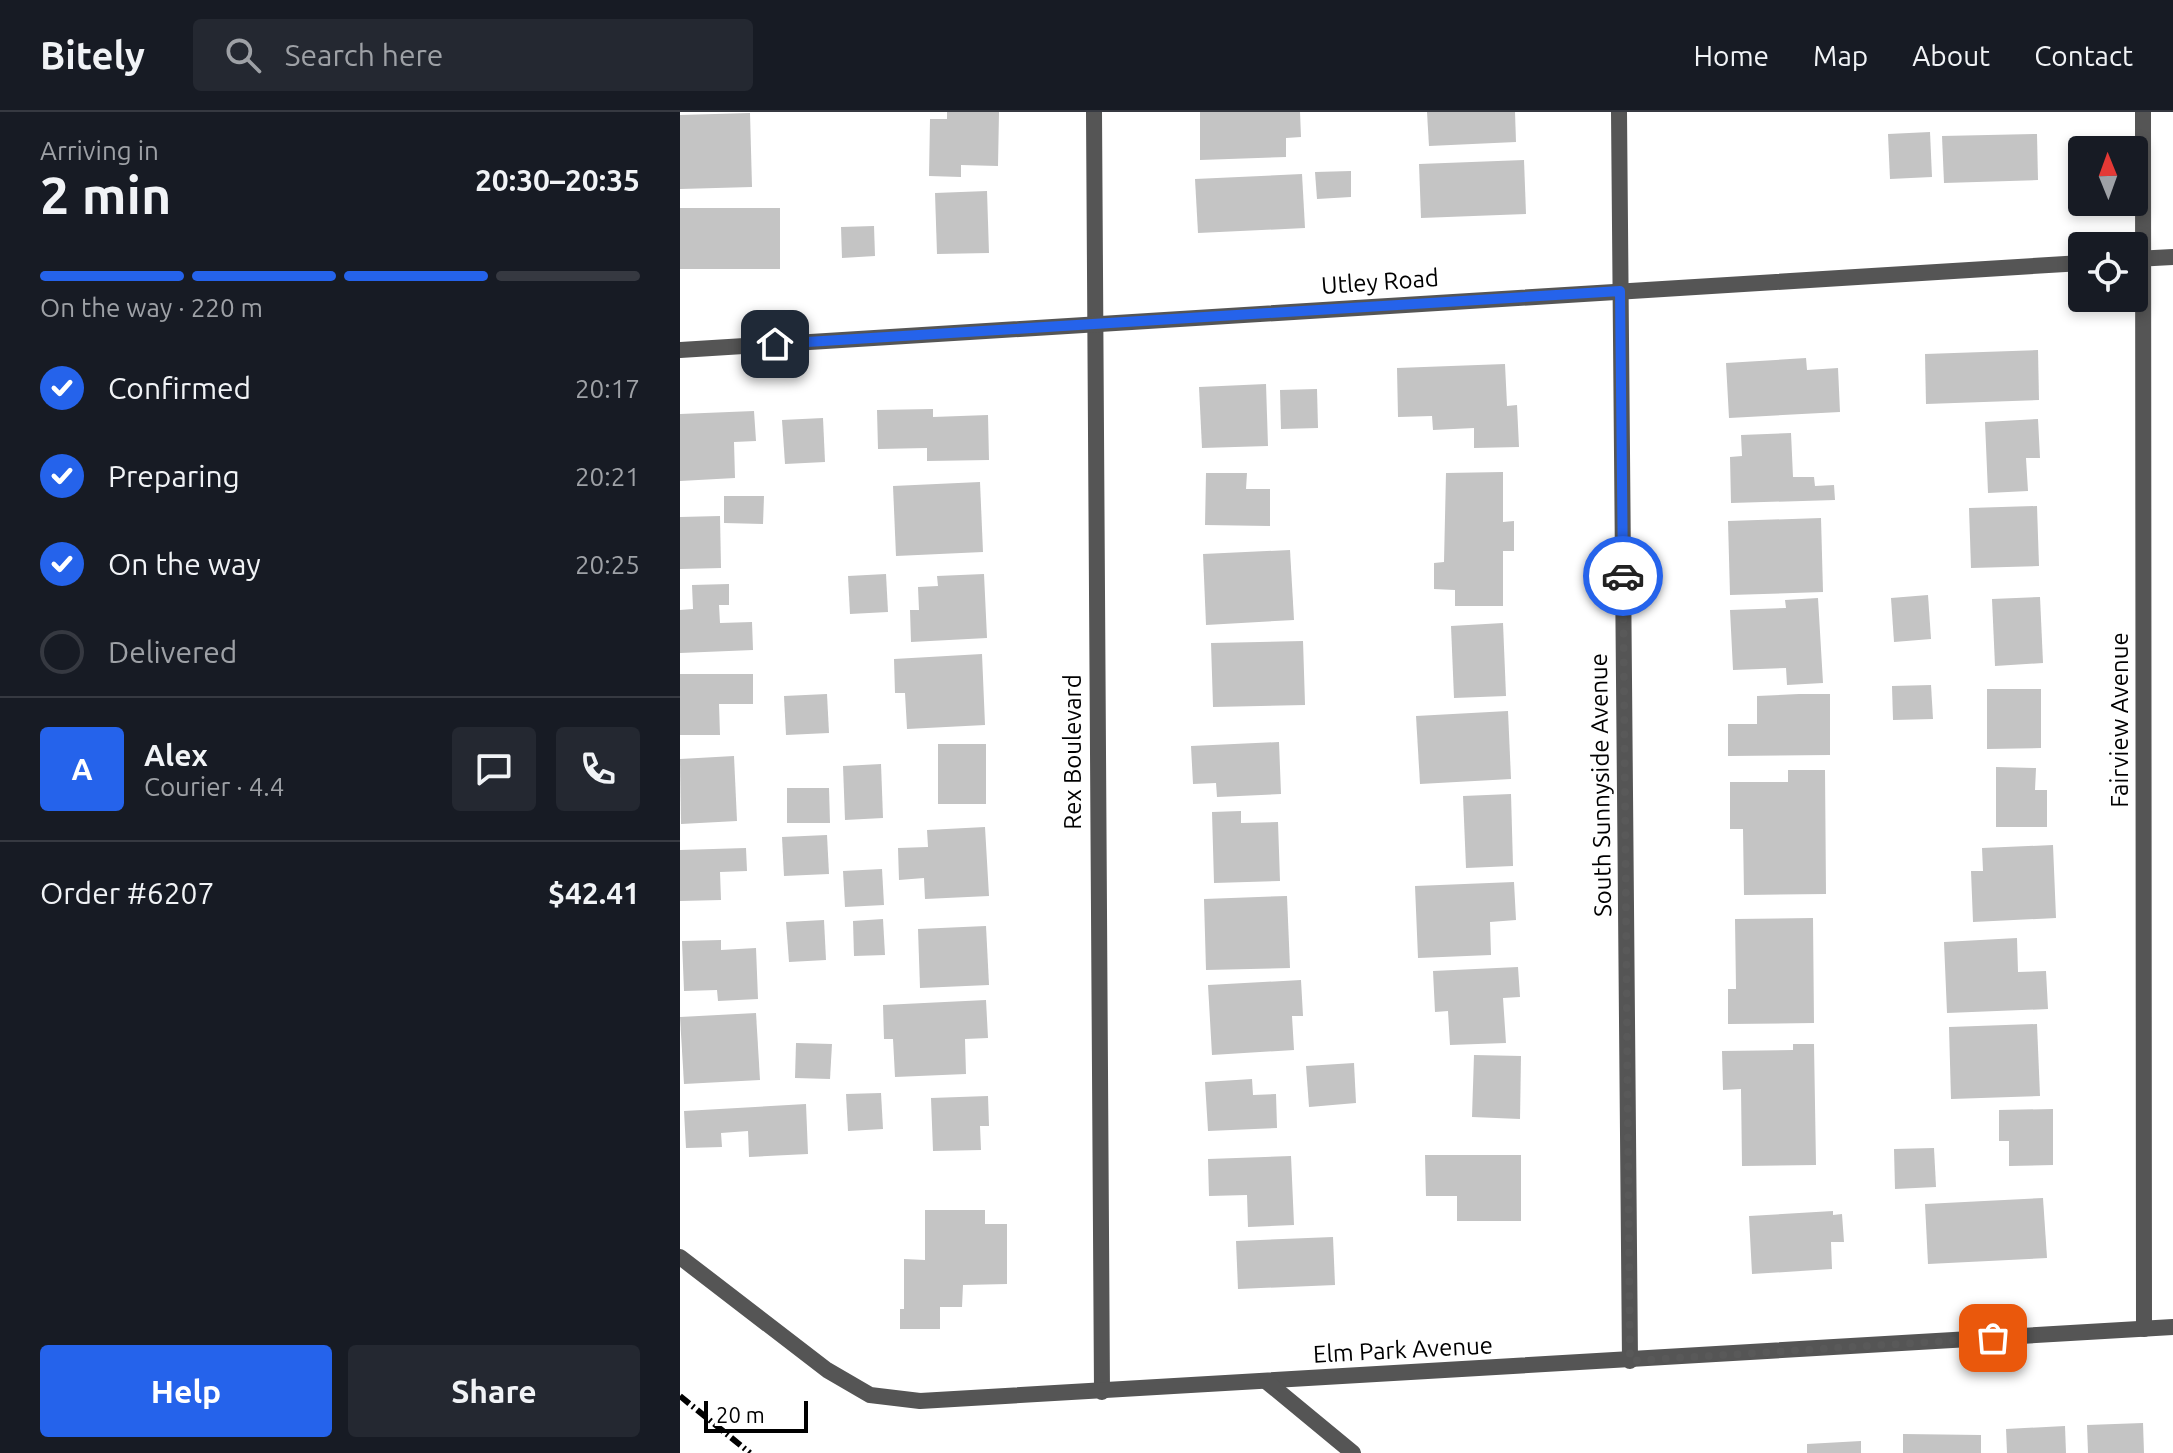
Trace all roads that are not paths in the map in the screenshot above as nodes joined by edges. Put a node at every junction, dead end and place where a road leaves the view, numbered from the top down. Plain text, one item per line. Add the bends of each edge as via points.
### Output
1 (1094, 112) edge
2 (1619, 112) edge
3 (2143, 112) edge
4 (2140, 232) edge
5 (2173, 257) edge
6 (2148, 258) edge
7 (2068, 264) edge
8 (1620, 291) junction
9 (2139, 312) edge
10 (1094, 324) junction
11 (680, 350) edge
12 (680, 1257) edge
13 (2173, 1327) edge
14 (2144, 1329) junction
15 (1630, 1361) junction
16 (1267, 1382) junction
17 (1102, 1392) junction
18 (1353, 1453) edge

1 - 10 street, Rex Boulevard
2 - 8 street, South Sunnyside Avenue
3 - 4 street, Fairview Avenue
5 - 6 street
7 - 8 street, Utley Road
8 - 10 street, Utley Road
8 - 15 street, South Sunnyside Avenue
9 - 14 street, Fairview Avenue
10 - 11 street, Utley Road
10 - 17 street, Rex Boulevard
12 - 17 street, Elm Park Avenue via 827,1370 870,1395 920,1401
13 - 14 street, Elm Park Avenue
14 - 15 street, Elm Park Avenue
15 - 16 street, Elm Park Avenue
16 - 17 street, Elm Park Avenue
16 - 18 street

